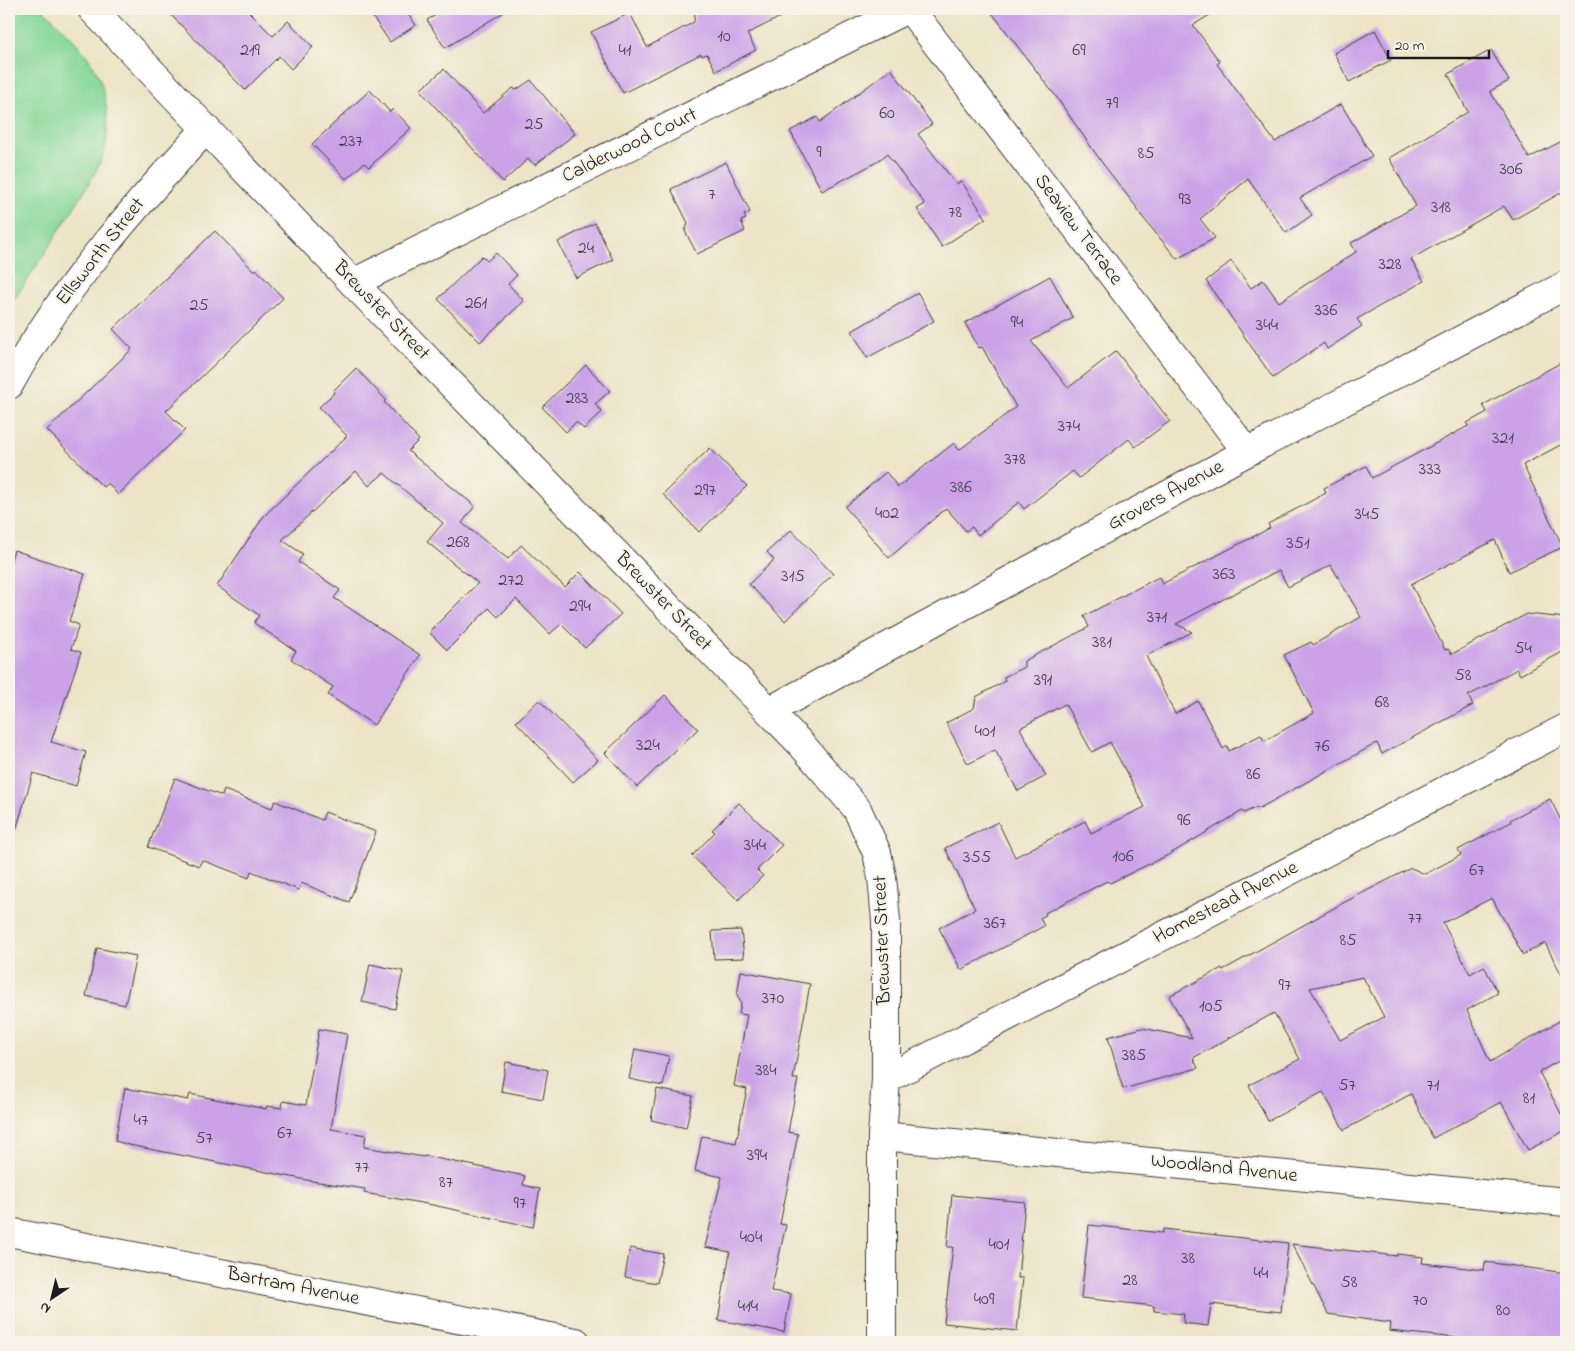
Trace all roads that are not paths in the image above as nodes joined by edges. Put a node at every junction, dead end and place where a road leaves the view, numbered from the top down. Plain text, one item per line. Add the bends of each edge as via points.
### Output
1 (92, 9) edge
2 (908, 9) edge
3 (206, 129) junction
4 (353, 282) junction
5 (1566, 285) edge
6 (9, 385) edge
7 (1247, 452) junction
8 (769, 711) junction
9 (1566, 728) edge
10 (886, 1079) junction
11 (882, 1136) junction
12 (1566, 1202) edge
13 (9, 1232) edge
14 (576, 1342) edge
15 (882, 1342) edge

1 - 3 street, Brewster Street
2 - 4 street, Calderwood Court
2 - 7 street, Seaview Terrace
3 - 4 street, Brewster Street
3 - 6 street, Ellsworth Street via 79,277
4 - 8 street, Brewster Street
5 - 7 street, Grovers Avenue
7 - 8 street, Grovers Avenue
8 - 10 street, Brewster Street via 856,809 877,853 886,921
9 - 10 street, Homestead Avenue
10 - 11 street, Brewster Street
11 - 12 street, Woodland Avenue
11 - 15 street, Brewster Street
13 - 14 street, Bartram Avenue

